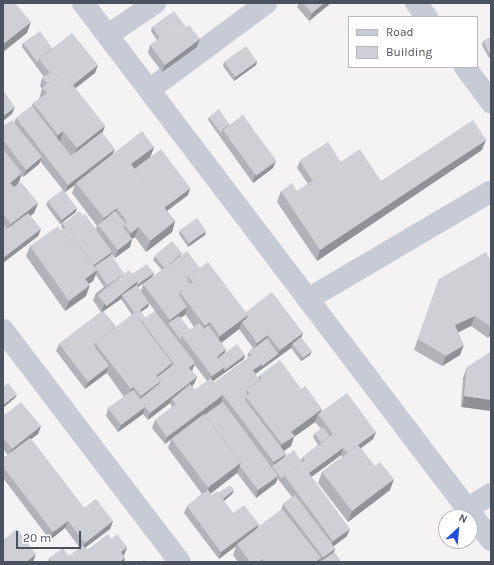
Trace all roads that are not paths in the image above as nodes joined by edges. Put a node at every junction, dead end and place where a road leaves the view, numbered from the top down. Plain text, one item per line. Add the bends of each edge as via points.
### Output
1 (83, 3) edge
2 (156, 3) edge
3 (266, 3) edge
4 (416, 3) edge
5 (426, 16) edge
6 (108, 35) junction
7 (466, 68) edge
8 (149, 90) junction
9 (491, 102) edge
10 (491, 191) edge
11 (308, 299) junction
12 (3, 330) edge
13 (491, 494) edge
14 (467, 509) joint
15 (478, 523) edge
16 (491, 540) edge
17 (180, 562) edge

1 - 6 street
2 - 6 street
3 - 8 street
4 - 5 street
6 - 8 street
7 - 9 street
8 - 11 street
10 - 11 street
11 - 14 street
12 - 17 street
13 - 14 street
15 - 16 street

